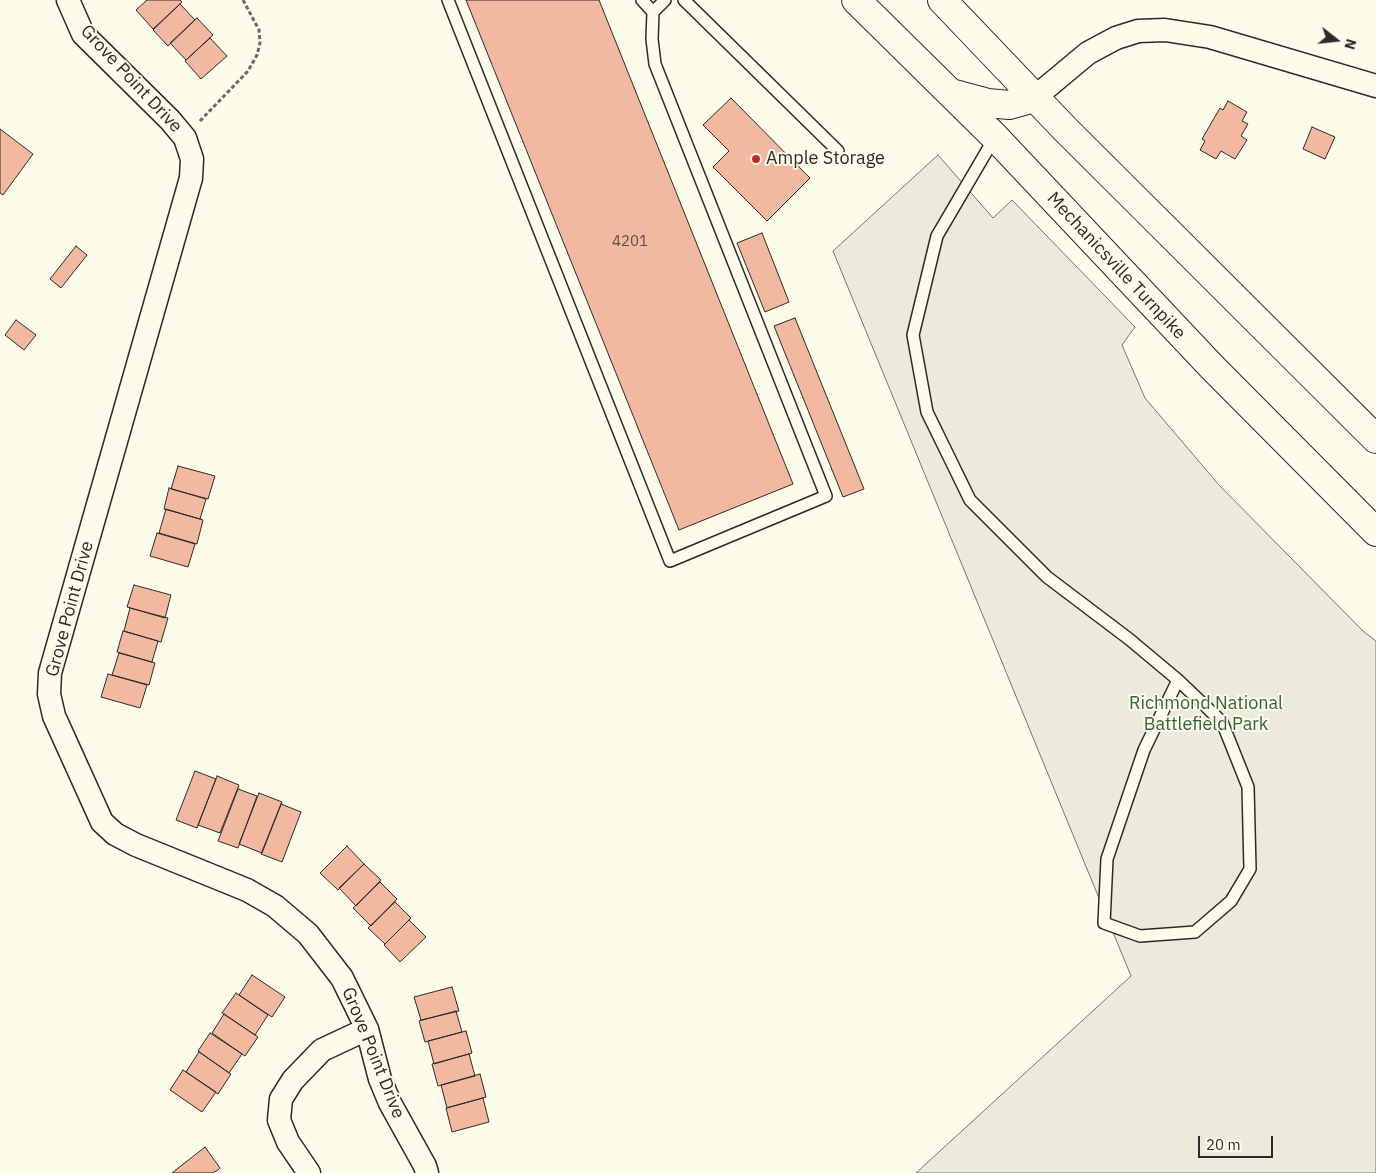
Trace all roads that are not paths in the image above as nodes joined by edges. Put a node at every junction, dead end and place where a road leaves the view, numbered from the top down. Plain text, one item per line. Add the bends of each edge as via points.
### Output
1 (68, 0) edge
2 (642, 0) edge
3 (665, 0) edge
4 (684, 0) edge
5 (856, 0) edge
6 (942, 0) edge
7 (448, 1) edge
8 (653, 12) junction
9 (1376, 86) edge
10 (948, 92) junction
11 (1034, 98) junction
12 (1065, 129) junction
13 (995, 137) junction
14 (838, 151) dead end
15 (1376, 440) edge
16 (1376, 532) edge
17 (1178, 680) junction
18 (367, 1029) junction
19 (309, 1173) edge
20 (427, 1173) edge

1 - 18 street, Grove Point Drive via 83,34 170,120 185,138 192,159 191,178 50,673 49,694 54,716 102,822 115,834 136,845 247,890 275,906 308,934 342,978
2 - 8 lane
3 - 8 lane
4 - 14 lane
5 - 10 highway, Mechanicsville Turnpike
6 - 11 highway
7 - 8 lane via 670,561 826,496 656,64 652,40
9 - 11 street via 1210,37 1165,30 1138,31 1116,38 1088,53
10 - 11 highway via 1009,105
10 - 13 highway, Mechanicsville Turnpike
11 - 12 highway
12 - 13 highway via 1019,117 1010,120
12 - 15 highway
13 - 16 highway, Mechanicsville Turnpike via 1212,367
13 - 17 lane via 937,236 914,336 927,412 970,500 1047,577
17 - 17 lane via 1222,722 1248,787 1250,869 1231,901 1195,932 1140,936 1104,923 1107,859 1144,750
18 - 19 street via 322,1050 293,1080 281,1099 280,1120 288,1142
18 - 20 street, Grove Point Drive via 390,1103

